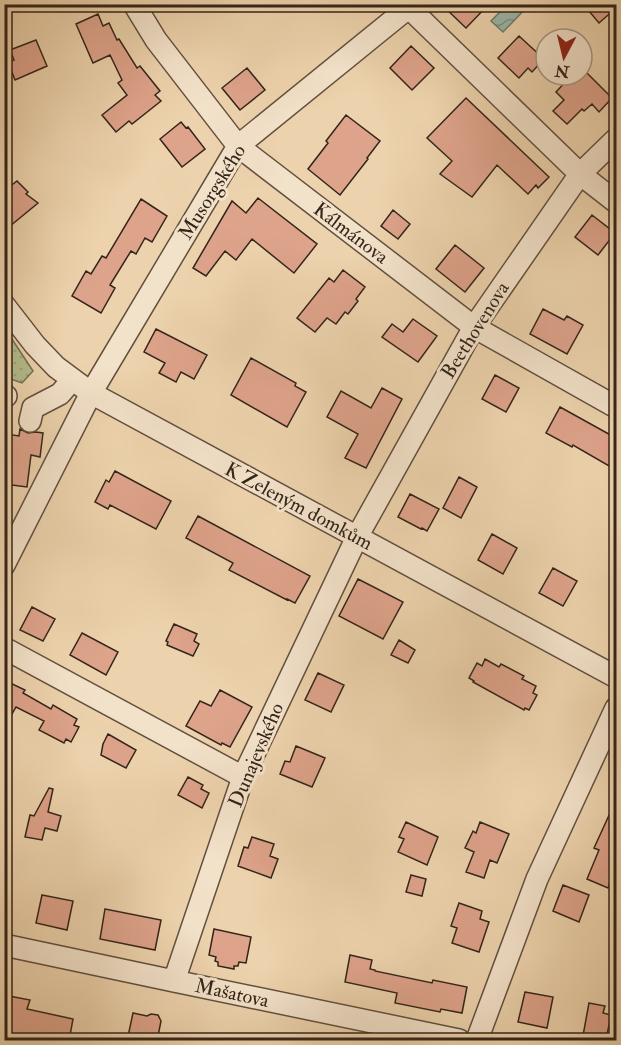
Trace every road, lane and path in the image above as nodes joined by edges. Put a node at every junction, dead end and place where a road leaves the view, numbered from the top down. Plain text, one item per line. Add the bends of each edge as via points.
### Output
1 (134, 4) edge
2 (406, 6) edge
3 (616, 139) edge
4 (238, 146) junction
5 (580, 174) junction
6 (616, 202) edge
7 (4, 305) edge
8 (474, 327) junction
9 (72, 380) junction
10 (91, 393) junction
11 (616, 407) edge
12 (30, 421) dead end
13 (357, 537) junction
14 (4, 565) edge
15 (4, 648) edge
16 (616, 677) edge
17 (616, 708) edge
18 (243, 777) junction
19 (4, 945) edge
20 (174, 981) junction
21 (459, 1041) edge
22 (477, 1041) edge

1 - 4 street, Kálmánova via 156,40
2 - 4 street, Musorgského
2 - 5 street
3 - 5 street, Beethovenova
4 - 8 street, Kálmánova
4 - 10 street, Musorgského
5 - 6 street
5 - 8 street, Beethovenova
7 - 9 street, K Zeleným domkům via 35,345
8 - 11 street, Kálmánova
8 - 13 street, Beethovenova
9 - 10 street, K Zeleným domkům
9 - 12 street via 60,394 33,408
10 - 13 street, K Zeleným domkům
10 - 14 street, Musorgského
13 - 16 street, K Zeleným domkům
13 - 18 street, Dunajevského
15 - 18 street
17 - 22 street via 537,879
18 - 20 street, Dunajevského
19 - 20 street, Mašatova
20 - 21 street, Mašatova

